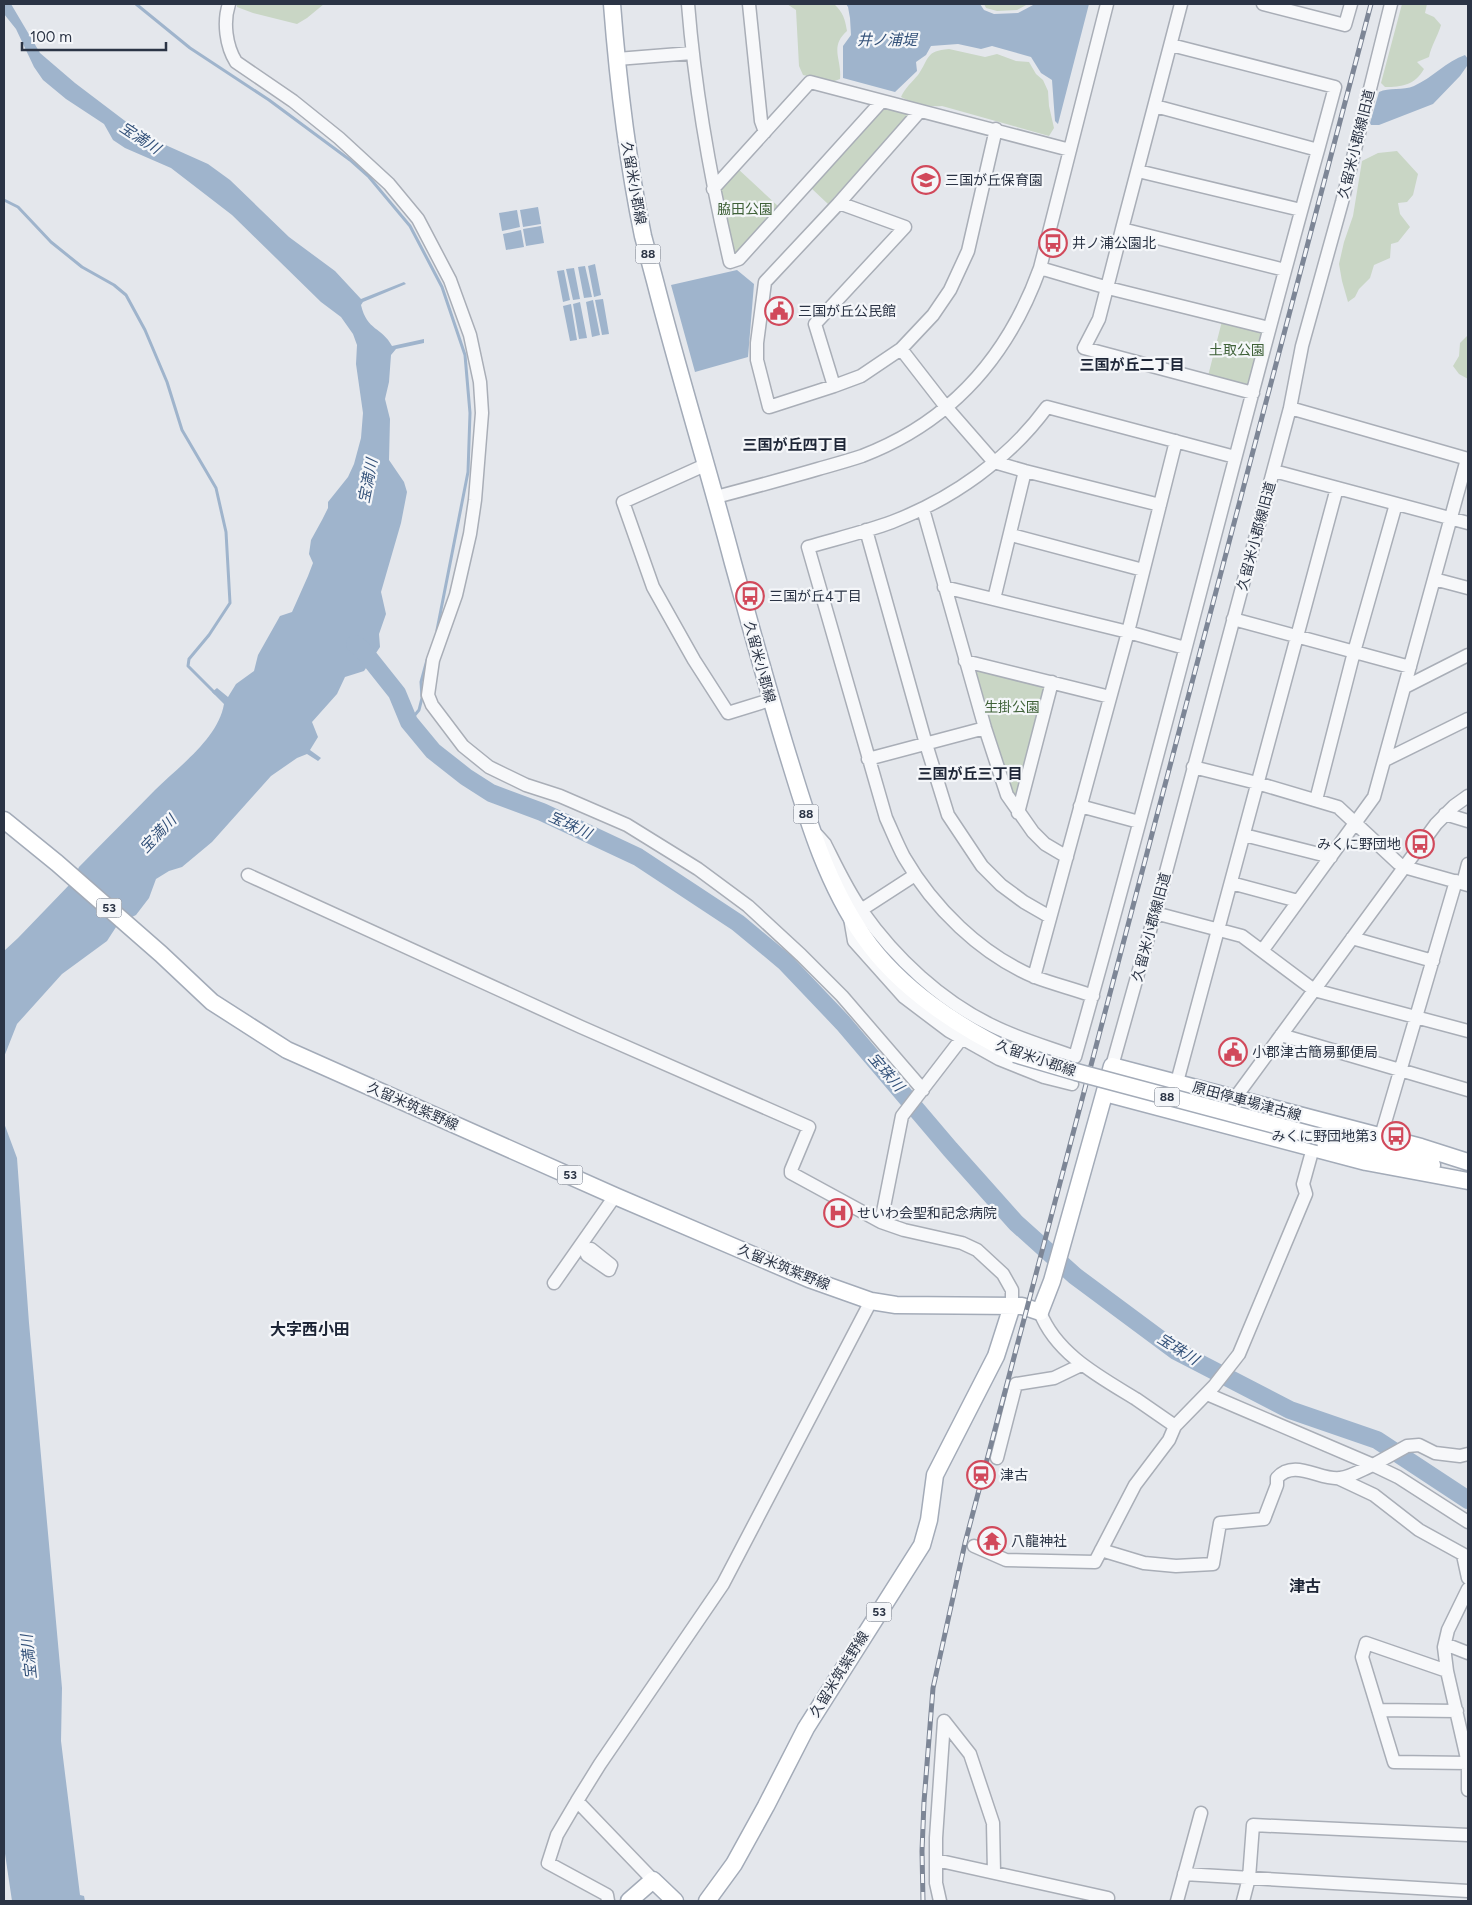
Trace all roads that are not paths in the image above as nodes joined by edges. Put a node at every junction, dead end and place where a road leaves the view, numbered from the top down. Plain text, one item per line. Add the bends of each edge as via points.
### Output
1 (229, 4) edge
2 (612, 4) edge
3 (688, 4) edge
4 (749, 4) edge
5 (1107, 4) edge
6 (1181, 4) edge
7 (1263, 4) edge
8 (1351, 4) edge
9 (1391, 4) edge
10 (1171, 45) junction
11 (692, 53) junction
12 (617, 59) junction
13 (881, 102) junction
14 (1154, 109) junction
15 (920, 111) junction
16 (996, 129) junction
17 (765, 132) junction
18 (1070, 150) junction
19 (1318, 151) junction
20 (1138, 171) junction
21 (713, 190) junction
22 (839, 203) junction
23 (1301, 210) junction
24 (1122, 229) junction
25 (1040, 268) junction
26 (1285, 270) junction
27 (1108, 288) junction
28 (1269, 328) junction
29 (901, 349) junction
30 (834, 386) junction
31 (1253, 393) junction
32 (946, 407) junction
33 (1290, 408) junction
34 (1176, 441) junction
35 (1235, 457) junction
36 (1467, 459) edge
37 (994, 462) junction
38 (705, 465) junction
39 (1025, 471) junction
40 (1274, 471) junction
41 (1337, 488) junction
42 (716, 498) junction
43 (1396, 504) junction
44 (1160, 505) junction
45 (923, 509) junction
46 (1451, 519) junction
47 (1468, 524) edge
48 (866, 530) junction
49 (1011, 535) junction
50 (1143, 570) junction
51 (1434, 580) junction
52 (944, 587) junction
53 (1468, 588) edge
54 (994, 599) junction
55 (1233, 619) junction
56 (1128, 632) junction
57 (1298, 636) junction
58 (1184, 648) junction
59 (1354, 652) junction
60 (1468, 655) edge
61 (965, 661) junction
62 (1410, 667) junction
63 (1052, 682) junction
64 (1405, 687) junction
65 (1110, 697) junction
66 (770, 700) junction
67 (1468, 719) edge
68 (985, 728) junction
69 (926, 744) junction
70 (868, 759) junction
71 (1385, 760) junction
72 (1193, 767) junction
73 (1257, 783) junction
74 (1468, 796) edge
75 (1316, 800) junction
76 (1080, 806) junction
77 (1018, 813) junction
78 (1445, 814) junction
79 (4, 820) edge
80 (1468, 821) edge
81 (1139, 822) junction
82 (1356, 823) junction
83 (1244, 835) junction
84 (1331, 856) junction
85 (1067, 857) junction
86 (1468, 864) edge
87 (1404, 867) junction
88 (248, 875) dead end
89 (915, 875) junction
90 (1232, 883) junction
91 (1462, 883) edge
92 (1298, 901) junction
93 (855, 910) junction
94 (1155, 913) junction
95 (1050, 918) junction
96 (1219, 929) junction
97 (1352, 938) junction
98 (1262, 951) junction
99 (1433, 961) junction
100 (1034, 976) junction
101 (1314, 990) junction
102 (1093, 996) junction
103 (1416, 1016) junction
104 (1468, 1031) edge
105 (1281, 1035) junction
106 (962, 1038) junction
107 (1112, 1066) junction
108 (1400, 1070) junction
109 (1177, 1082) junction
110 (1072, 1084) dead end
111 (1468, 1090) edge
112 (921, 1092) junction
113 (1105, 1093) junction
114 (1236, 1098) junction
115 (1230, 1126) junction
116 (1381, 1136) junction
117 (1317, 1143) junction
118 (1468, 1162) edge
119 (1468, 1172) edge
120 (1468, 1181) edge
121 (615, 1196) junction
122 (881, 1222) junction
123 (554, 1283) dead end
124 (872, 1301) junction
125 (1012, 1306) junction
126 (1040, 1312) junction
127 (1082, 1365) junction
128 (1211, 1390) junction
129 (1175, 1426) junction
130 (1468, 1454) edge
131 (997, 1458) dead end
132 (1377, 1463) junction
133 (1340, 1478) junction
134 (1468, 1522) edge
135 (974, 1546) dead end
136 (1101, 1550) junction
137 (1466, 1556) edge
138 (1468, 1578) edge
139 (1468, 1589) edge
140 (1445, 1644) junction
141 (1468, 1653) edge
142 (1447, 1671) junction
143 (1378, 1710) junction
144 (1457, 1711) junction
145 (1468, 1763) edge
146 (1468, 1790) edge
147 (577, 1801) junction
148 (1201, 1813) dead end
149 (1468, 1835) edge
150 (936, 1860) junction
151 (994, 1872) junction
152 (1184, 1874) junction
153 (1249, 1878) junction
154 (653, 1880) junction
155 (1465, 1894) edge
156 (608, 1901) edge
157 (629, 1901) edge
158 (675, 1901) edge
159 (707, 1901) edge
160 (940, 1901) edge
161 (1108, 1901) edge
162 (1177, 1901) edge
163 (1243, 1901) edge

1 - 112 street via 226,13 228,42 236,62 293,101 389,184 418,219 450,280 470,335 480,382 479,464 470,534 456,595 433,660 428,695 432,705 463,746 489,767 627,825 698,869 748,906 842,996
2 - 12 main road, 久留米小郡線 / 88
3 - 11 street
4 - 17 street via 761,121
5 - 18 street
6 - 10 street
7 - 8 street via 1345,25
9 - 33 street, 久留米小郡線旧道 via 1302,346
10 - 14 street
10 - 19 street via 1335,88
11 - 12 street
11 - 21 street
12 - 38 main road, 久留米小郡線 / 88 via 625,135 644,237
13 - 15 street
13 - 17 street via 810,82
13 - 21 street via 739,259 730,262
14 - 19 street
14 - 20 street
15 - 16 street
15 - 22 street
16 - 18 street
16 - 29 street via 968,251 950,290 933,315
17 - 21 street
18 - 25 street
19 - 23 street
20 - 23 street
20 - 24 street
22 - 30 street via 905,227 816,324
22 - 30 street via 765,282 757,343 757,360 769,408
23 - 26 street
24 - 26 street
24 - 27 street
25 - 27 street
25 - 32 street via 1024,309 991,362
26 - 28 street
27 - 28 street
27 - 31 street via 1099,319 1084,348
28 - 31 street
29 - 30 street via 861,376
29 - 32 street
31 - 35 street
32 - 37 street
32 - 42 street via 924,425 861,456
33 - 36 street
33 - 40 street, 久留米小郡線旧道
34 - 35 street
34 - 37 street via 1047,407 1033,427
34 - 44 street
35 - 58 street
36 - 46 street
37 - 39 street
37 - 45 street via 975,478
38 - 42 main road, 久留米小郡線 / 88
38 - 66 street via 623,502 653,587 728,713
39 - 44 street
39 - 49 street
40 - 41 street
40 - 55 street, 久留米小郡線旧道
41 - 43 street
41 - 57 street
42 - 66 main road, 久留米小郡線 / 88
43 - 46 street
43 - 59 street
44 - 50 street
45 - 48 street
45 - 52 street
46 - 47 street
46 - 51 street
48 - 69 street
48 - 70 street via 808,547
49 - 50 street
49 - 54 street
50 - 56 street
51 - 53 street
51 - 62 street
52 - 54 street
52 - 61 street
54 - 56 street
55 - 57 street
55 - 72 street, 久留米小郡線旧道
56 - 58 street
56 - 65 street
57 - 59 street
57 - 73 street
58 - 81 street
59 - 62 street
59 - 75 street
60 - 64 street
61 - 63 street
61 - 68 street
62 - 64 street
63 - 65 street
63 - 77 street
64 - 71 street
65 - 76 street
66 - 93 main road, 久留米小郡線 / 88 via 810,828
67 - 71 street
68 - 69 street
68 - 77 street via 1007,795
69 - 70 street
69 - 95 street via 948,815 982,866 1001,885
70 - 89 street via 886,818
71 - 82 street via 1374,797
72 - 73 street
72 - 94 street, 久留米小郡線旧道
73 - 75 street
73 - 83 street
74 - 78 street
75 - 82 street via 1338,807
76 - 81 street
76 - 85 street
77 - 85 street via 1045,844
78 - 80 street
78 - 87 street
79 - 121 main road, 久留米筑紫野線 / 53 via 56,862 212,1002 287,1050
81 - 102 street
82 - 84 street
82 - 87 street
83 - 84 street
83 - 90 street
84 - 92 street
85 - 95 street
86 - 91 street
87 - 91 street
87 - 97 street
88 - 122 street via 809,1127 792,1173
89 - 93 street
89 - 100 street via 958,926 1012,966
90 - 92 street
90 - 96 street
91 - 99 street
92 - 98 street
93 - 102 street via 932,986 955,1004 992,1026 1028,1041 1075,1057
93 - 106 street via 854,941 904,997
93 - 117 main road, 久留米小郡線 / 88, bridge via 864,937 911,988 960,1025 989,1042 1015,1054
94 - 96 street
94 - 107 street, 久留米小郡線旧道
95 - 100 street
96 - 98 street via 1242,936
96 - 109 street
97 - 99 street
97 - 101 street
98 - 101 street
99 - 103 street
100 - 102 street
101 - 103 street
101 - 105 street
103 - 104 street
103 - 108 street
105 - 108 street
105 - 114 street
106 - 110 street via 999,1060 1044,1078
106 - 112 street
107 - 109 main road, 原田停車場津古線
107 - 113 main road
108 - 111 street
108 - 116 street
109 - 114 main road, 原田停車場津古線
112 - 122 street via 902,1116
113 - 115 main road, 原田停車場津古線
113 - 126 main road via 1052,1281
114 - 115 street
114 - 116 main road, 原田停車場津古線
115 - 117 main road, 原田停車場津古線
116 - 118 main road, 原田停車場津古線
117 - 119 main road, 久留米小郡線 / 88
117 - 120 main road, 原田停車場津古線 via 1375,1164
117 - 128 street via 1303,1184 1306,1194 1238,1354
121 - 123 street via 585,1248
121 - 124 main road, 久留米筑紫野線 / 53 via 809,1279
122 - 125 street via 962,1243 977,1250 1003,1274 1012,1290
124 - 125 main road, 久留米筑紫野線 / 53 via 896,1305
124 - 147 street via 723,1584
125 - 126 main road
125 - 159 main road, 久留米筑紫野線 / 53 via 996,1356 936,1475 922,1545 806,1728 734,1864
126 - 127 street via 1060,1343
127 - 129 street
127 - 131 street via 1054,1378 1016,1384
128 - 129 street
128 - 132 street
129 - 136 street via 1169,1440 1135,1485
130 - 132 street via 1435,1453 1419,1444 1408,1446
132 - 133 street
132 - 134 street
133 - 136 street via 1294,1469 1282,1472 1277,1478 1264,1519 1220,1523 1213,1564 1176,1566 1144,1563
133 - 137 street via 1374,1496 1419,1530
135 - 136 street via 1006,1560 1095,1562
137 - 138 street
139 - 140 street via 1448,1630
140 - 141 street
140 - 142 street
142 - 143 street via 1366,1644 1362,1657
142 - 144 street
143 - 144 street
143 - 145 street via 1394,1762
144 - 145 street
145 - 146 street
147 - 154 street
147 - 156 street via 557,1835 548,1863 607,1895
148 - 152 street
149 - 153 street via 1252,1825
150 - 151 street
150 - 151 street via 944,1721 970,1754 993,1823
150 - 160 street
151 - 161 street via 1108,1898
152 - 153 street
152 - 162 street
153 - 155 street
153 - 163 street
154 - 157 main road
154 - 158 main road

